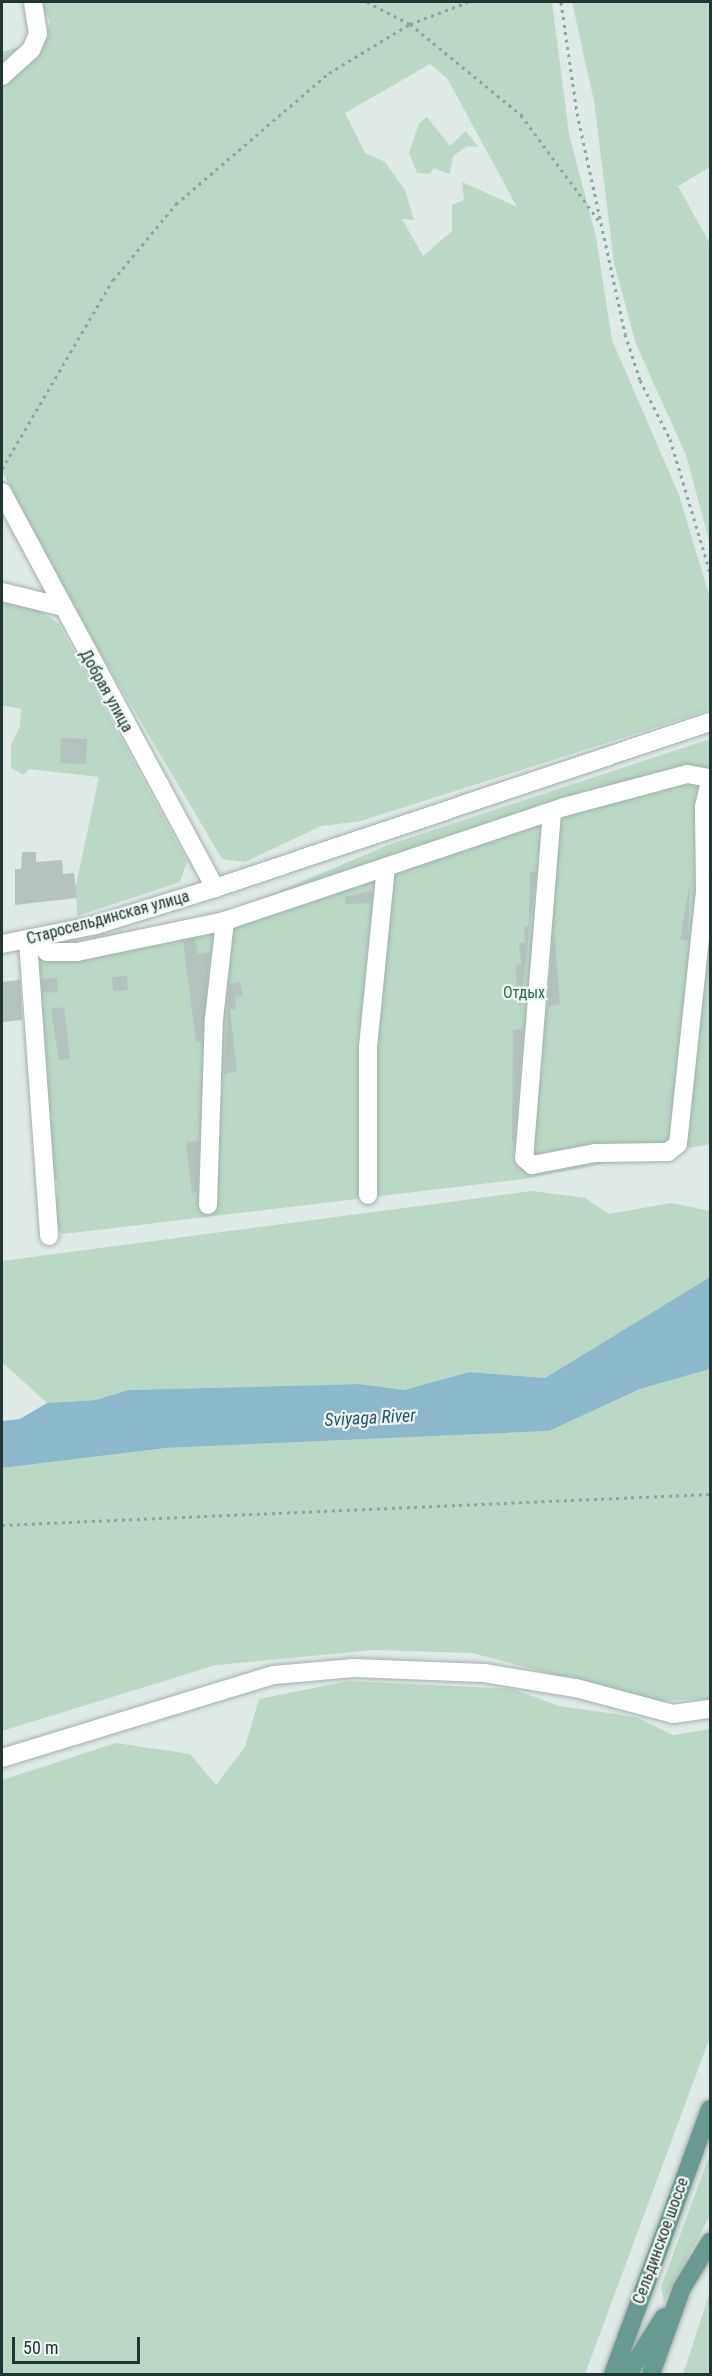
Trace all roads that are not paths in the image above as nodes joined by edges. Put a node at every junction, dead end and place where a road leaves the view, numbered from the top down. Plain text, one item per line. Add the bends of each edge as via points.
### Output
1 (33, 2) edge
2 (2, 76) edge
3 (2, 492) edge
4 (2, 592) edge
5 (59, 606) junction
6 (711, 723) edge
7 (711, 780) edge
8 (552, 812) junction
9 (386, 867) junction
10 (215, 888) junction
11 (225, 921) junction
12 (33, 940) junction
13 (2, 944) edge
14 (368, 1195) dead end
15 (208, 1205) dead end
16 (49, 1236) dead end
17 (711, 1709) edge
18 (2, 1758) edge
19 (711, 2109) edge
20 (711, 2242) edge
21 (682, 2288) junction
22 (613, 2374) edge
23 (628, 2374) edge
24 (651, 2374) edge

1 - 2 street via 38,34 31,50
3 - 5 street, Добрая улица
4 - 5 street
5 - 10 street, Добрая улица
6 - 10 street, Старосельдинская улица
7 - 8 street via 687,774
7 - 8 street via 704,807 705,890 678,1144 668,1152 595,1153 532,1165 524,1158
8 - 9 street
9 - 11 street
9 - 14 street via 368,1047
10 - 12 street, Старосельдинская улица
11 - 12 street via 77,952 47,952
11 - 15 street via 214,1019
12 - 13 street, Старосельдинская улица
12 - 16 street
17 - 18 street via 673,1714 576,1688 484,1673 354,1668 274,1675
19 - 22 main road, Сельдинское шоссе
20 - 21 main road
21 - 23 main road
21 - 24 main road

